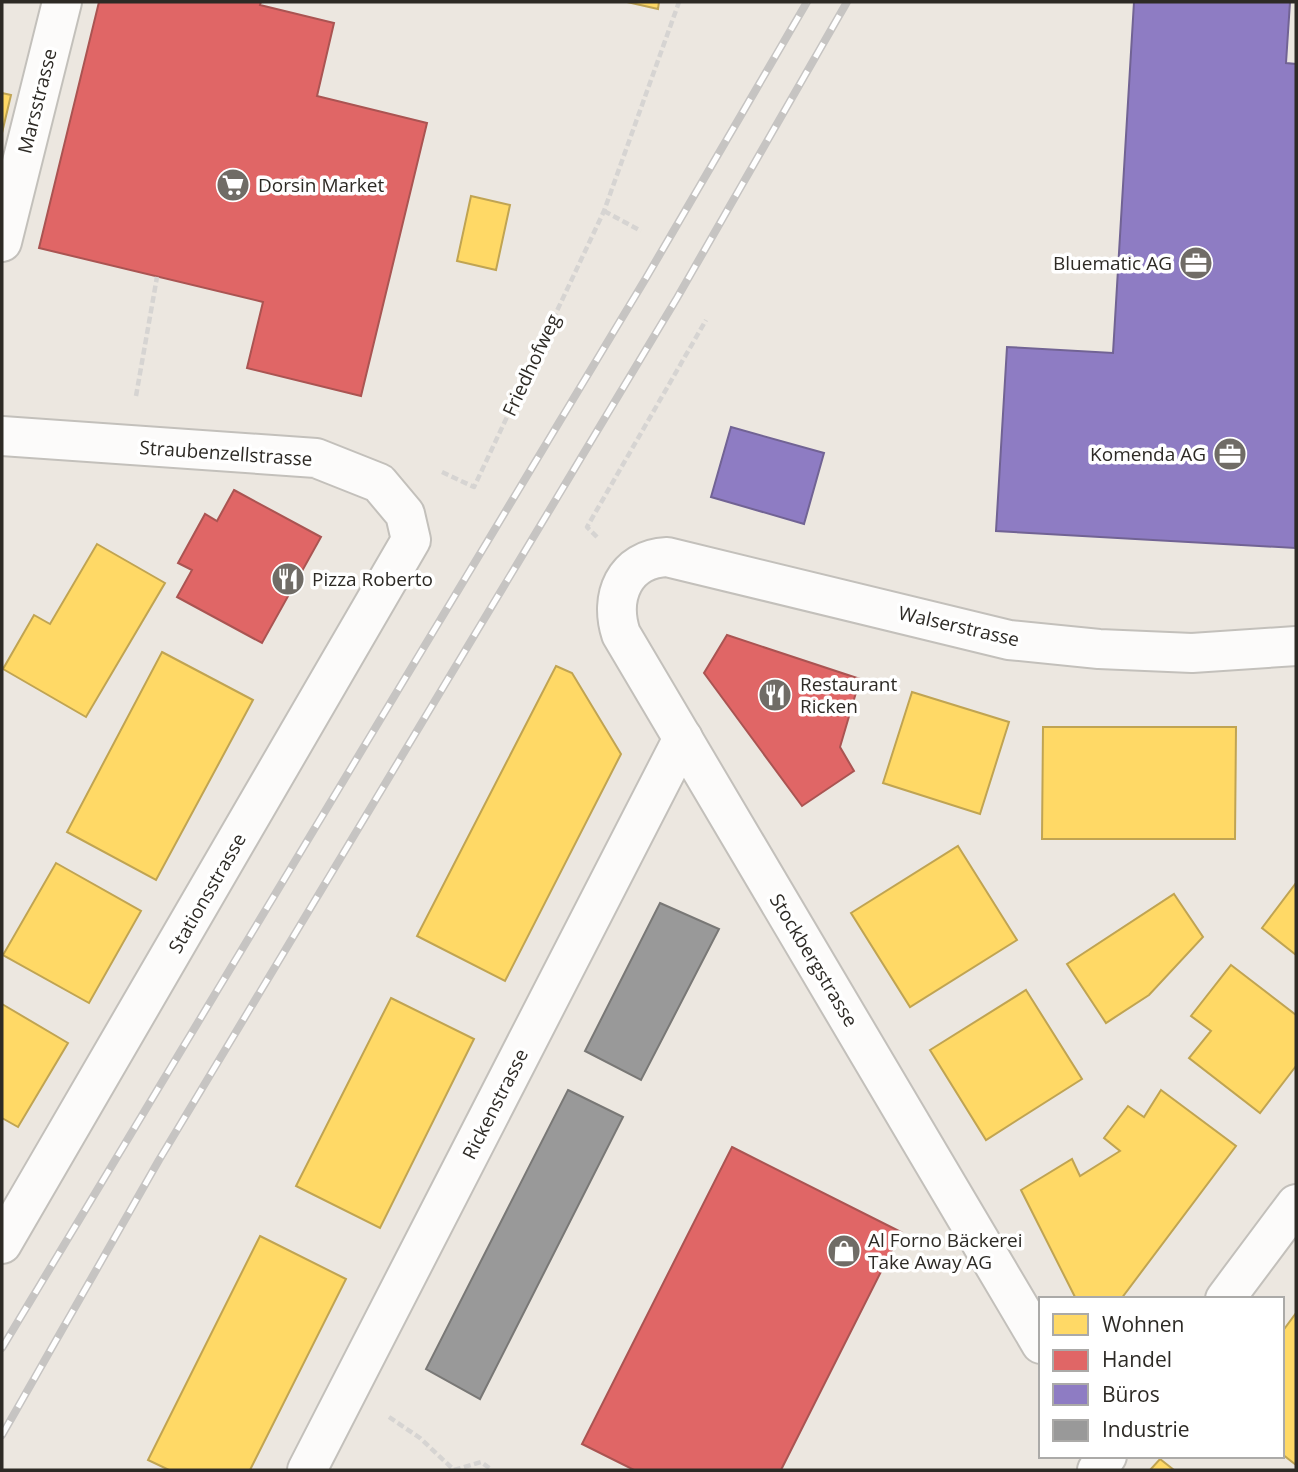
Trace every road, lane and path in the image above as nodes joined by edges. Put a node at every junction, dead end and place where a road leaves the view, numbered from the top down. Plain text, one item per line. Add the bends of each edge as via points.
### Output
1 (62, 2) edge
2 (679, 2) edge
3 (604, 211) junction
4 (641, 231) dead end
5 (2, 242) edge
6 (157, 277) dead end
7 (706, 320) dead end
8 (134, 410) dead end
9 (2, 436) edge
10 (442, 472) dead end
11 (411, 540) joint
12 (600, 540) dead end
13 (632, 572) joint
14 (1296, 646) edge
15 (683, 738) junction
16 (1296, 1204) edge
17 (2, 1244) edge
18 (1227, 1297) edge
19 (1039, 1341) edge
20 (381, 1412) dead end
21 (307, 1470) edge
22 (492, 1470) edge

1 - 5 street, Marsstrasse
2 - 3 path, Friedhofweg
3 - 4 path
3 - 10 path, Friedhofweg via 474,487
6 - 8 path
7 - 12 path via 587,527
9 - 11 street, Straubenzellstrasse via 316,458 379,483 405,514
11 - 17 street, Stationsstrasse
13 - 14 street, Walserstrasse via 652,557 667,557 1009,640 1192,653
13 - 15 street, Stockbergstrasse via 615,603 621,634
15 - 19 street, Stockbergstrasse
15 - 21 street, Rickenstrasse
16 - 18 street
20 - 22 path via 419,1437 454,1470 481,1462

